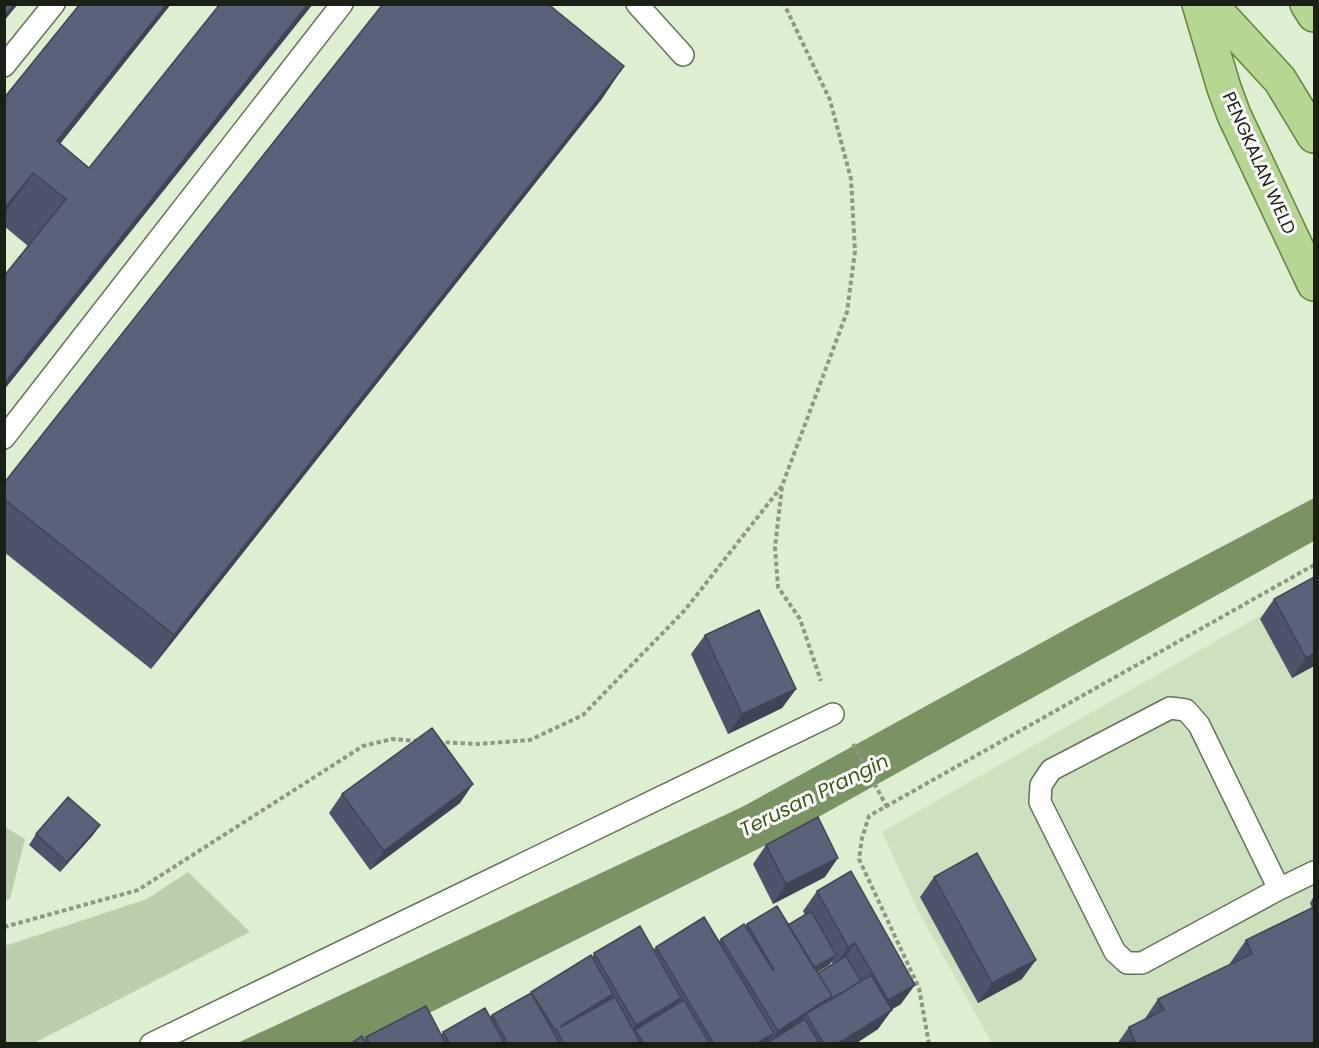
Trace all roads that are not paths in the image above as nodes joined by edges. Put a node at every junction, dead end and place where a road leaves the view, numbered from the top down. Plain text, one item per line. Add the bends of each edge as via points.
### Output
1 (54, 4) edge
2 (342, 4) edge
3 (637, 4) edge
4 (1199, 4) edge
5 (1210, 4) edge
6 (1307, 4) edge
7 (1314, 15) edge
8 (683, 56) dead end
9 (4, 66) edge
10 (1314, 136) edge
11 (1314, 284) edge
12 (4, 438) edge
13 (832, 714) road end
14 (1314, 872) edge
15 (1279, 889) junction
16 (151, 1044) edge

1 - 9 lane
2 - 12 lane
3 - 8 lane
4 - 11 main road, PENGKALAN WELD via 1234,115
5 - 10 main road via 1280,80
6 - 7 main road
13 - 16 lane
14 - 15 lane
15 - 15 lane via 1199,724 1186,710 1170,708 1051,770 1041,785 1040,802 1115,952 1127,963 1142,963

